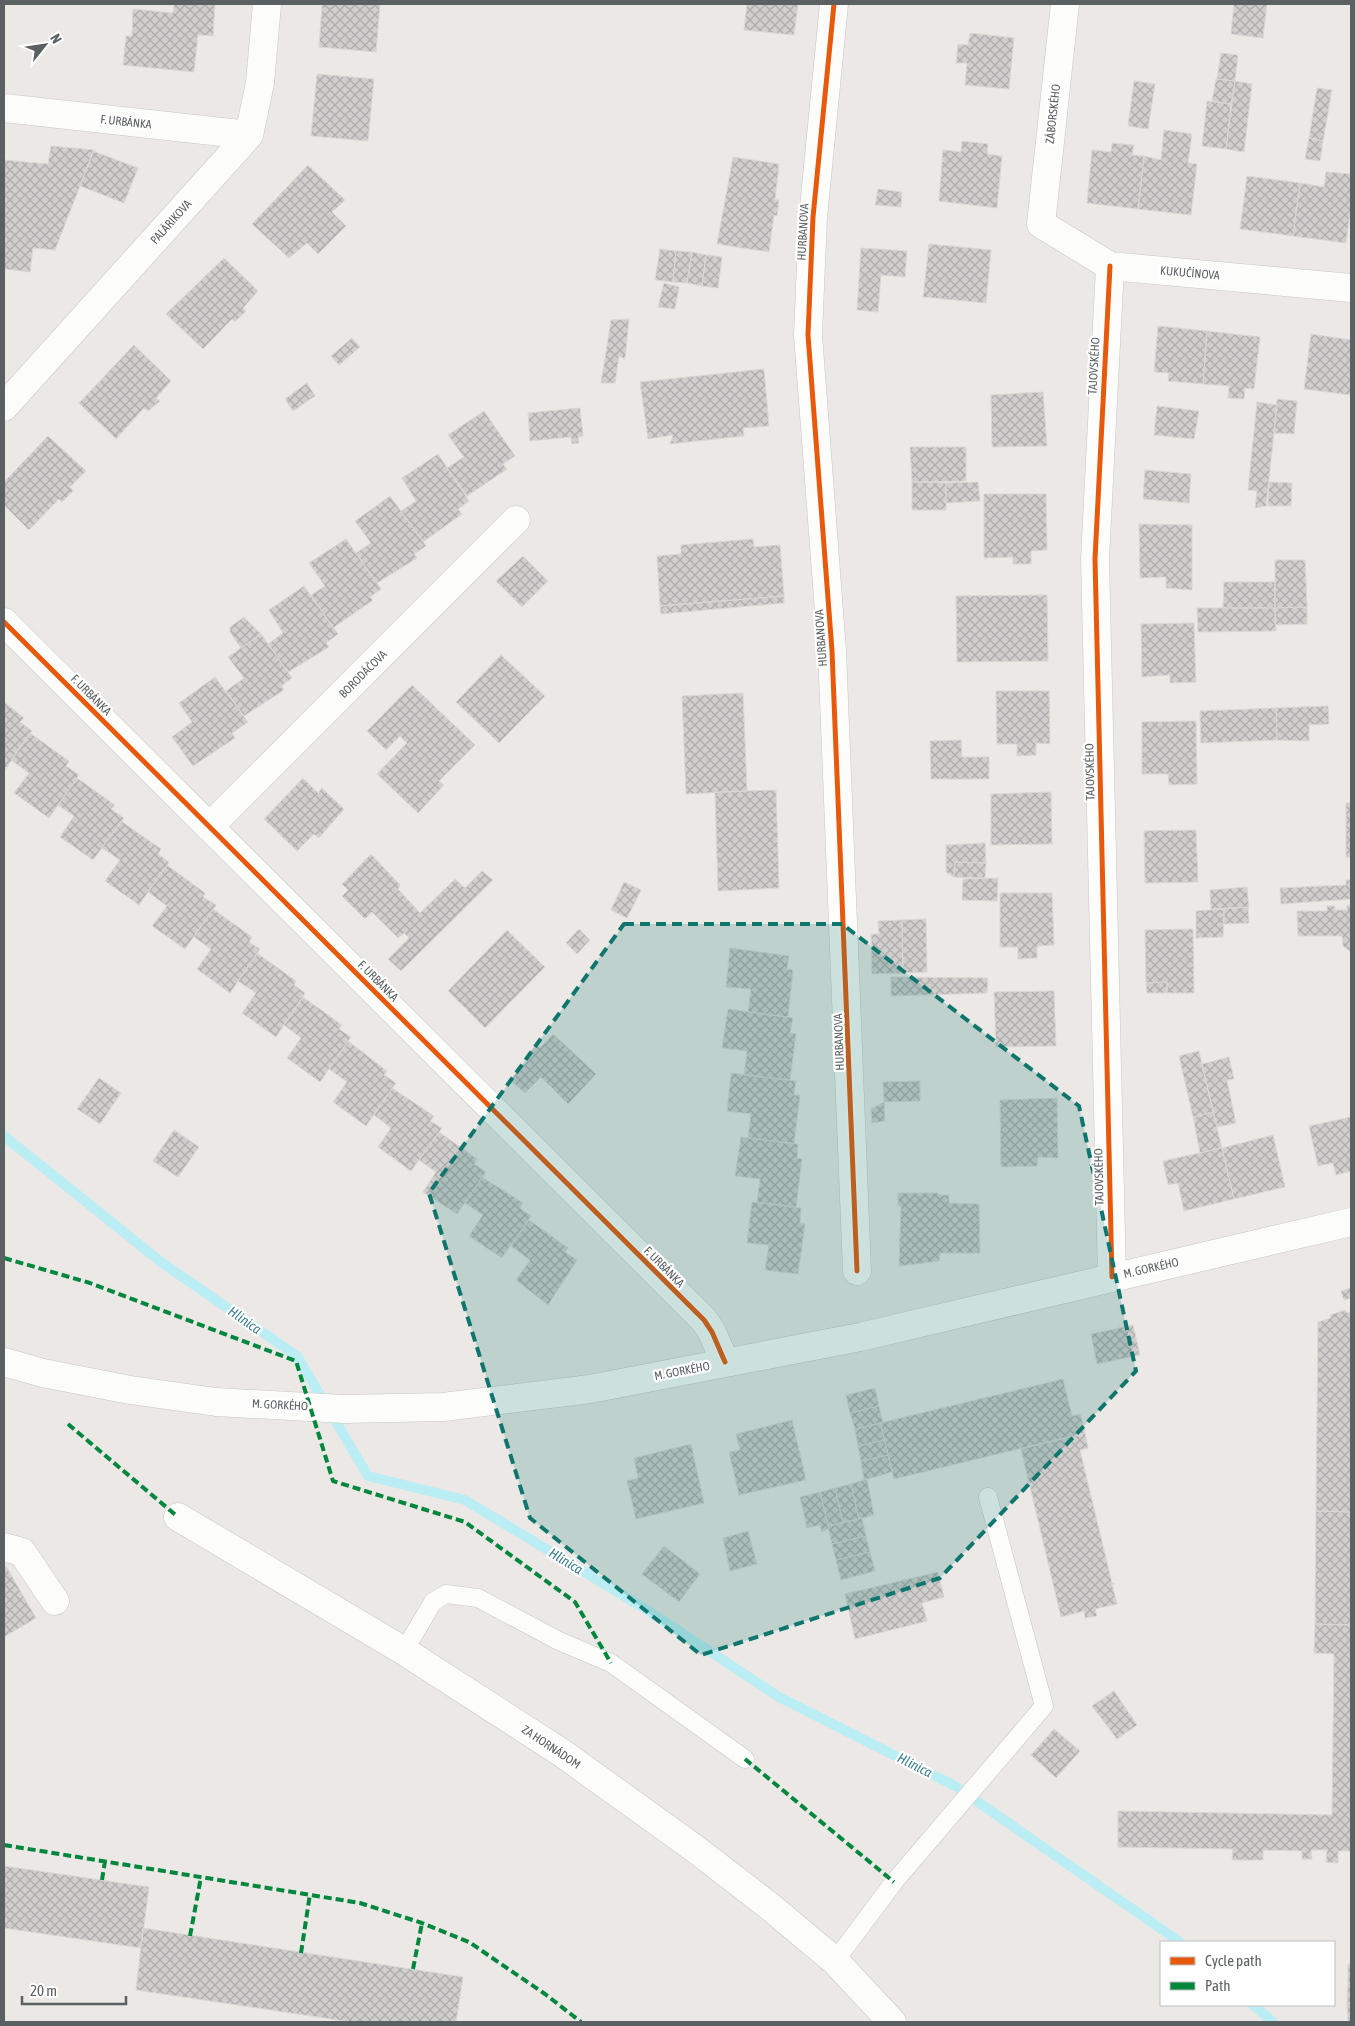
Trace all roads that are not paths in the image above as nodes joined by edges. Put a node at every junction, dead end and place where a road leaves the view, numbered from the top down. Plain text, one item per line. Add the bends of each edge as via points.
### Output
1 (267, 4) edge
2 (834, 4) edge
3 (1065, 4) edge
4 (4, 108) edge
5 (249, 135) junction
6 (1041, 224) joint
7 (1110, 266) junction
8 (1351, 288) edge
9 (4, 407) edge
10 (516, 520) dead end
11 (4, 622) edge
12 (209, 827) junction
13 (1351, 1222) edge
14 (858, 1271) dead end
15 (1112, 1278) junction
16 (4, 1362) edge
17 (725, 1362) junction
18 (988, 1497) dead end
19 (178, 1517) dead end
20 (4, 1547) edge
21 (55, 1602) dead end
22 (404, 1651) junction
23 (745, 1759) dead end
24 (835, 1962) junction
25 (892, 2022) edge

1 - 5 street via 260,83
2 - 14 street, HURBANOVA via 812,218 808,335 832,651
3 - 6 street, ZÁBORSKÉHO
4 - 5 street, F. URBÁNKA
5 - 9 street, PALÁRIKOVA
6 - 7 street, KUKUČÍNOVA
7 - 8 street, KUKUČÍNOVA
7 - 15 street, TAJOVSKÉHO via 1095,559
10 - 12 street, BORODÁČOVA
11 - 12 street, F. URBÁNKA
12 - 17 street, F. URBÁNKA via 704,1320
13 - 15 street, M. GORKÉHO
15 - 17 street, M. GORKÉHO via 860,1337
16 - 17 street, M. GORKÉHO via 130,1390 216,1402 344,1409 443,1406 590,1389
18 - 24 lane via 1044,1706 894,1882
19 - 22 street, ZA HORNÁDOM
20 - 21 street via 22,1552
22 - 23 lane via 433,1602 446,1594 478,1598 559,1641 611,1663
22 - 24 street, ZA HORNÁDOM via 562,1753 694,1848
24 - 25 street, ZA HORNÁDOM

